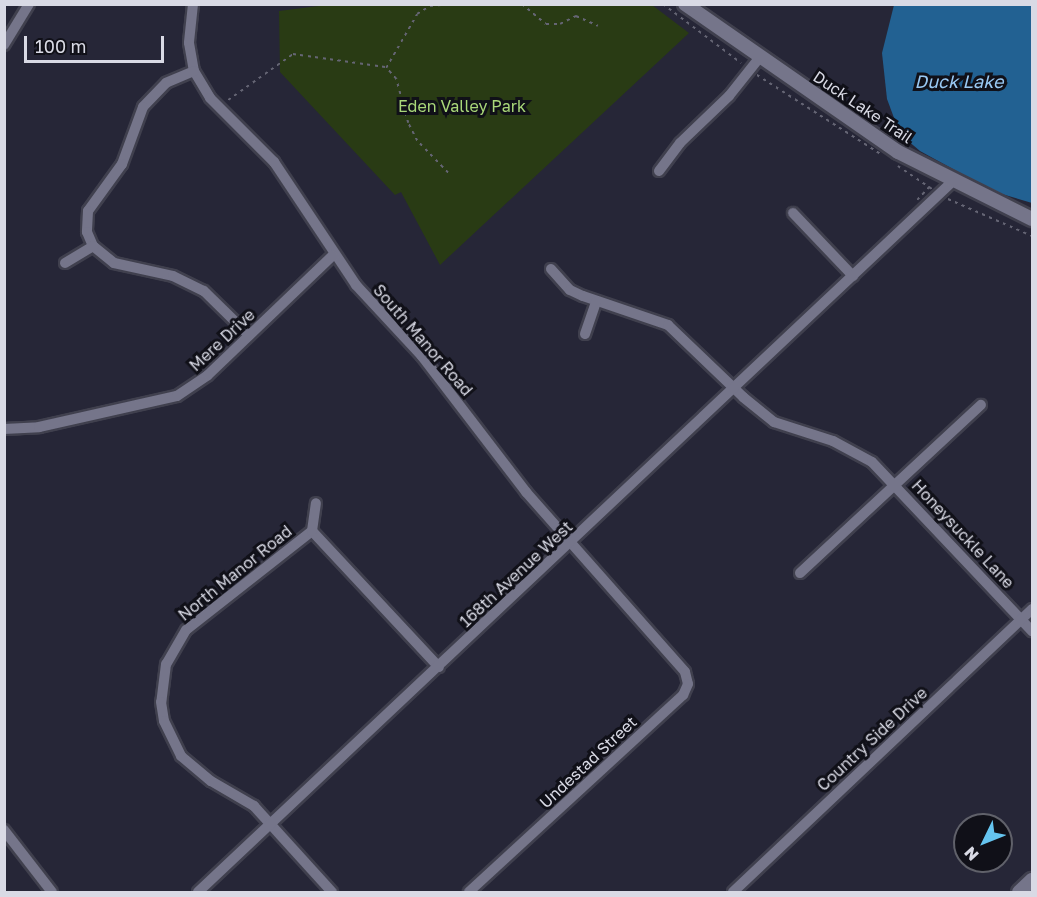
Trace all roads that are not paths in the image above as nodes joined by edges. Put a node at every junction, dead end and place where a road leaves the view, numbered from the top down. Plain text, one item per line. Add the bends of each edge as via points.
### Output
1 (29, 4) edge
2 (193, 4) edge
3 (685, 4) edge
4 (4, 45) edge
5 (760, 57) junction
6 (194, 70) junction
7 (659, 171) dead end
8 (952, 182) junction
9 (793, 213) dead end
10 (1032, 219) edge
11 (93, 246) junction
12 (333, 255) junction
13 (65, 263) dead end
14 (551, 269) dead end
15 (853, 276) junction
16 (596, 302) junction
17 (585, 334) dead end
18 (249, 335) junction
19 (734, 388) junction
20 (981, 405) dead end
21 (4, 429) edge
22 (896, 484) junction
23 (316, 503) dead end
24 (312, 531) junction
25 (572, 541) junction
26 (800, 573) dead end
27 (1032, 609) edge
28 (1022, 619) junction
29 (1032, 631) edge
30 (439, 667) junction
31 (686, 672) joint
32 (272, 824) junction
33 (4, 830) edge
34 (1032, 880) edge
35 (52, 892) edge
36 (198, 892) edge
37 (332, 892) edge
38 (469, 892) edge
39 (733, 892) edge
40 (1019, 892) edge

1 - 4 street
2 - 6 street, South Manor Road via 189,43
3 - 5 street, Duck Lake Trail
5 - 7 street
5 - 8 street, Duck Lake Trail via 855,125
6 - 11 street via 166,83 143,107 122,165 88,211 87,232
6 - 12 street, South Manor Road via 218,107 274,162
8 - 10 street, Duck Lake Trail
8 - 15 street, 168th Avenue West
9 - 15 street
11 - 13 street
11 - 18 street via 114,263 188,282 217,302
12 - 18 street, Mere Drive
12 - 25 street, South Manor Road via 421,355 526,492
14 - 16 street, Honeysuckle Lane via 570,290
15 - 19 street, 168th Avenue West
16 - 17 street
16 - 19 street, Honeysuckle Lane via 668,325
18 - 21 street, Mere Drive via 193,387 160,403 39,427
19 - 22 street, Honeysuckle Lane via 774,422 853,450
19 - 25 street, 168th Avenue West
20 - 22 street, Honeysuckle Lane
22 - 26 street, Honeysuckle Lane
22 - 28 street, Honeysuckle Lane
23 - 24 street
24 - 30 street, North Manor Road
24 - 32 street, North Manor Road via 186,630 175,646 162,683 164,721 181,756 203,776 254,806
25 - 30 street, 168th Avenue West
25 - 31 street, South Manor Road
27 - 28 street, Country Side Drive
28 - 29 street, Honeysuckle Lane
28 - 39 street, Country Side Drive
30 - 32 street, 168th Avenue West
31 - 38 street, Undestad Street via 688,684 683,695
32 - 36 street, 168th Avenue West
32 - 37 street, North Manor Road
33 - 35 street
34 - 40 street

